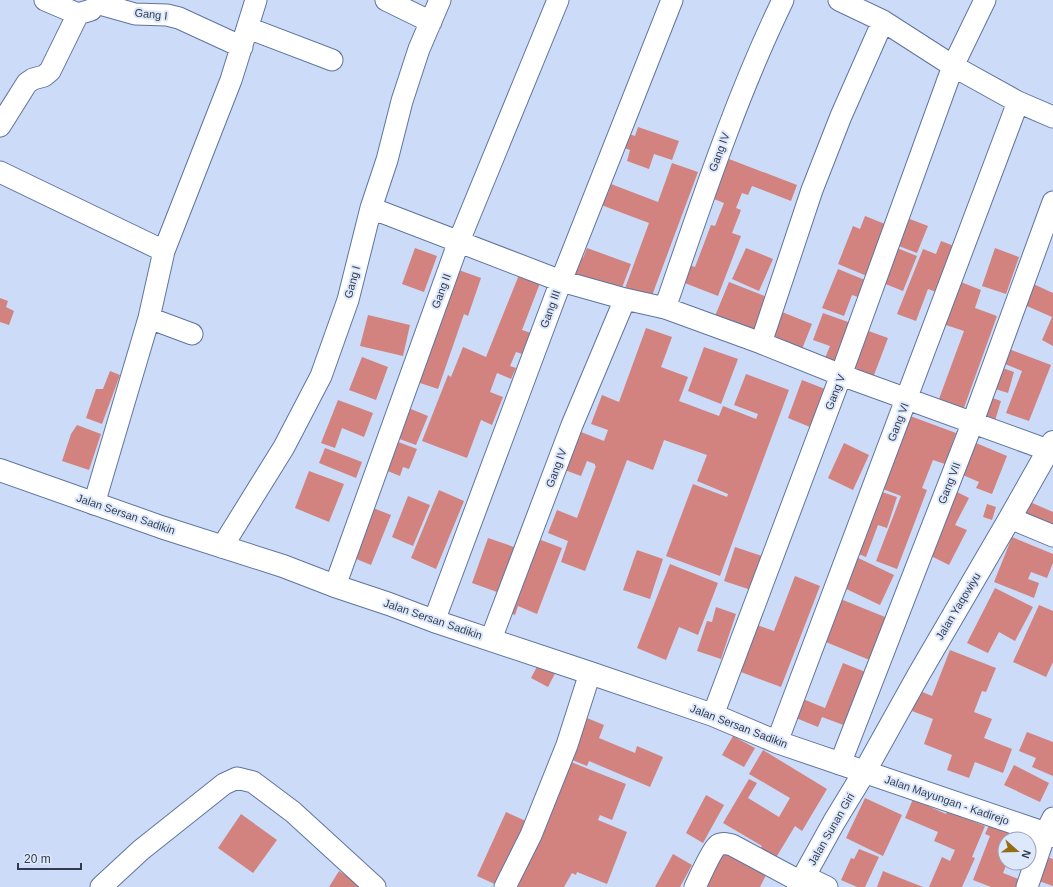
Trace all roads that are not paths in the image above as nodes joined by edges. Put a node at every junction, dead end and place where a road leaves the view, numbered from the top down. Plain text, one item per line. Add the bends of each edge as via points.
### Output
1 (45, 0) edge
2 (256, 0) edge
3 (386, 0) edge
4 (440, 0) edge
5 (558, 0) edge
6 (672, 0) edge
7 (783, 0) edge
8 (838, 0) edge
9 (985, 0) edge
10 (104, 3) edge
11 (78, 14) junction
12 (883, 21) junction
13 (431, 22) junction
14 (245, 37) junction
15 (332, 60) dead end
16 (953, 66) junction
17 (1018, 102) junction
18 (1053, 117) edge
19 (0, 126) edge
20 (0, 172) edge
21 (1053, 202) edge
22 (371, 208) junction
23 (459, 241) junction
24 (164, 251) junction
25 (561, 281) junction
26 (625, 299) junction
27 (666, 308) junction
28 (149, 318) junction
29 (192, 334) dead end
30 (761, 343) junction
31 (841, 375) junction
32 (906, 398) junction
33 (972, 424) junction
34 (1050, 446) edge
35 (0, 470) edge
36 (94, 504) junction
37 (1010, 518) junction
38 (1053, 536) edge
39 (222, 547) junction
40 (335, 586) junction
41 (434, 621) junction
42 (491, 639) junction
43 (590, 673) junction
44 (713, 715) junction
45 (777, 742) junction
46 (840, 764) junction
47 (864, 772) junction
48 (1050, 829) edge
49 (801, 882) edge
50 (100, 887) edge
51 (375, 887) edge
52 (505, 887) edge
53 (695, 887) edge
54 (827, 887) edge
55 (1027, 887) edge

1 - 11 street
2 - 14 street
3 - 13 street
4 - 13 street, Gang I
5 - 23 street, Gang II
6 - 25 street, Gang III
7 - 27 street, Gang IV via 721,145
8 - 12 street
9 - 16 street, Gang V
10 - 11 street
10 - 14 street, Gang I via 136,14 167,15
11 - 19 street via 50,71 27,83
12 - 16 street
12 - 30 street via 812,190
13 - 22 street, Gang I via 402,101 387,160
14 - 15 street, Gang I
14 - 24 street via 231,80
16 - 17 street
16 - 31 street, Gang V
17 - 18 street
17 - 32 street, Gang VI
20 - 24 street
21 - 33 street, Gang VII
22 - 23 street
22 - 39 street, Gang I via 348,300 321,376 284,447
23 - 25 street
23 - 40 street, Gang II
24 - 28 street
25 - 26 street
25 - 41 street, Gang III
26 - 27 street
26 - 42 street, Gang IV via 572,425
27 - 30 street
28 - 29 street
28 - 36 street
30 - 31 street
31 - 32 street
31 - 44 street, Gang V
32 - 33 street
32 - 45 street, Gang VI
33 - 34 street
33 - 46 street, Gang VII
34 - 37 main road, Jalan Yaqowiyu
35 - 36 main road, Jalan Sersan Sadikin
36 - 39 main road, Jalan Sersan Sadikin
37 - 38 street
37 - 47 main road, Jalan Yaqowiyu
39 - 40 main road, Jalan Sersan Sadikin
40 - 41 main road, Jalan Sersan Sadikin
41 - 42 main road, Jalan Sersan Sadikin
42 - 43 main road, Jalan Sersan Sadikin
43 - 44 main road, Jalan Sersan Sadikin
43 - 52 street via 567,745 531,835
44 - 45 main road, Jalan Sersan Sadikin
45 - 46 main road, Jalan Sersan Sadikin
46 - 47 main road, Jalan Sersan Sadikin
47 - 48 main road, Jalan Mayungan - Kadirejo
47 - 49 main road, Jalan Sunan Giri
48 - 55 street
49 - 53 street via 724,843 714,850
49 - 54 street
50 - 51 street via 141,850 224,784 237,778 253,782 293,812

